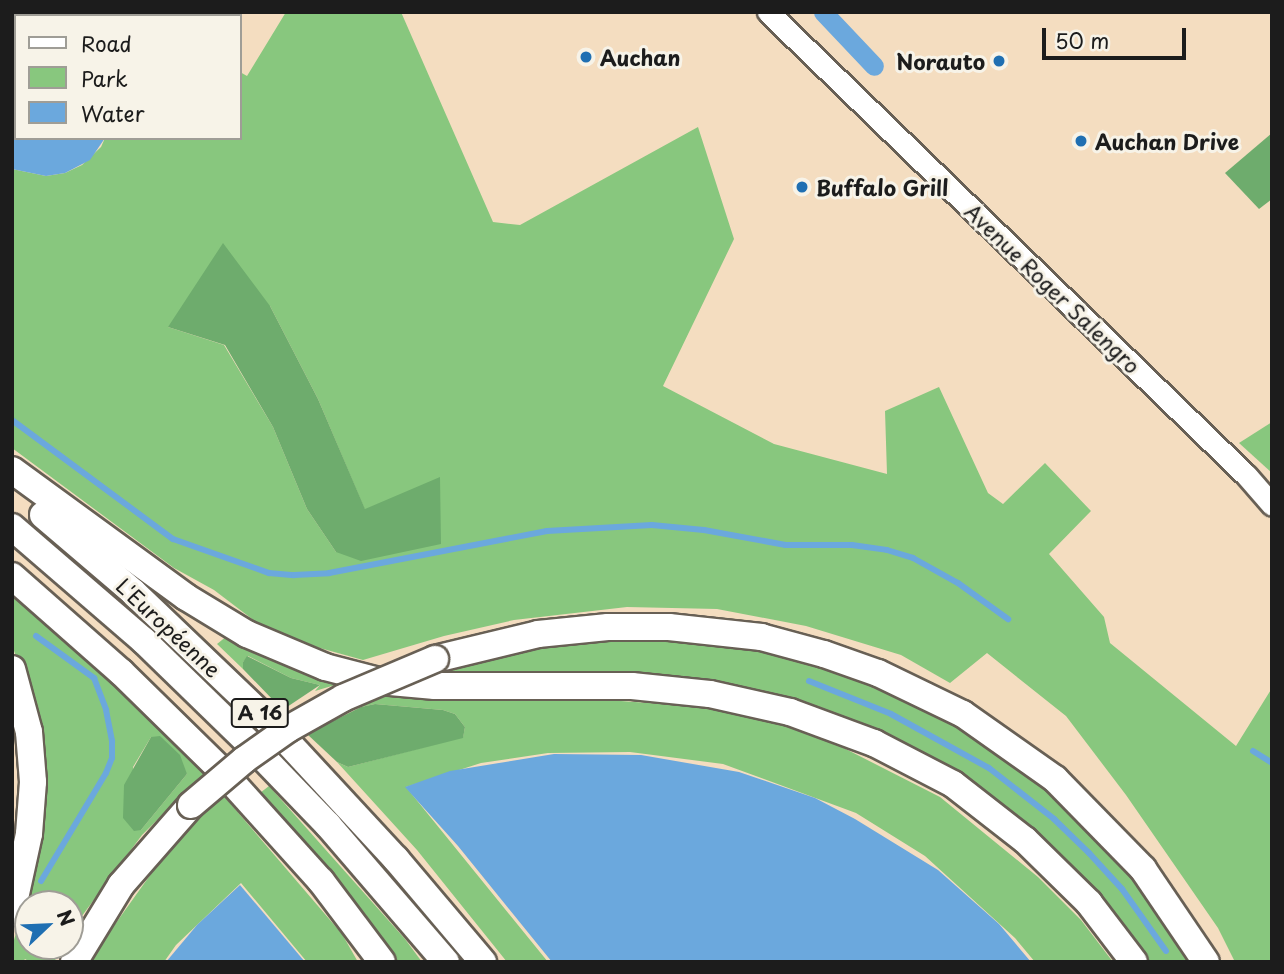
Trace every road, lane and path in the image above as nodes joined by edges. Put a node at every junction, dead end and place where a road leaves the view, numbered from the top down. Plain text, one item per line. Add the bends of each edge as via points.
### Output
1 (768, 12) edge
2 (12, 470) edge
3 (1247, 476) junction
4 (12, 490) edge
5 (1272, 494) edge
6 (1272, 505) edge
7 (12, 527) edge
8 (12, 576) edge
9 (12, 668) edge
10 (12, 912) edge
11 (74, 962) edge
12 (382, 962) edge
13 (446, 962) edge
14 (483, 962) edge
15 (1134, 962) edge
16 (1206, 962) edge

1 - 3 main road, Avenue Roger Salengro
2 - 15 highway via 186,597 247,634 325,667 379,681 426,686 684,690 764,704 874,743 953,784 1026,840 1089,903
3 - 5 main road, Avenue Roger Salengro
3 - 6 main road, Avenue Roger Salengro
4 - 14 highway, L'Européenne / A 16 via 133,592 252,705 355,813
7 - 13 highway, L'Européenne / A 16 via 144,641 250,744 328,825
8 - 12 highway via 121,672 220,769 321,881
9 - 10 highway via 29,732 33,782 27,845
11 - 16 highway, bridge via 121,885 191,805 288,729 343,698 471,648 538,634 670,627 761,638 824,654 878,673 963,714 1055,779 1143,869

